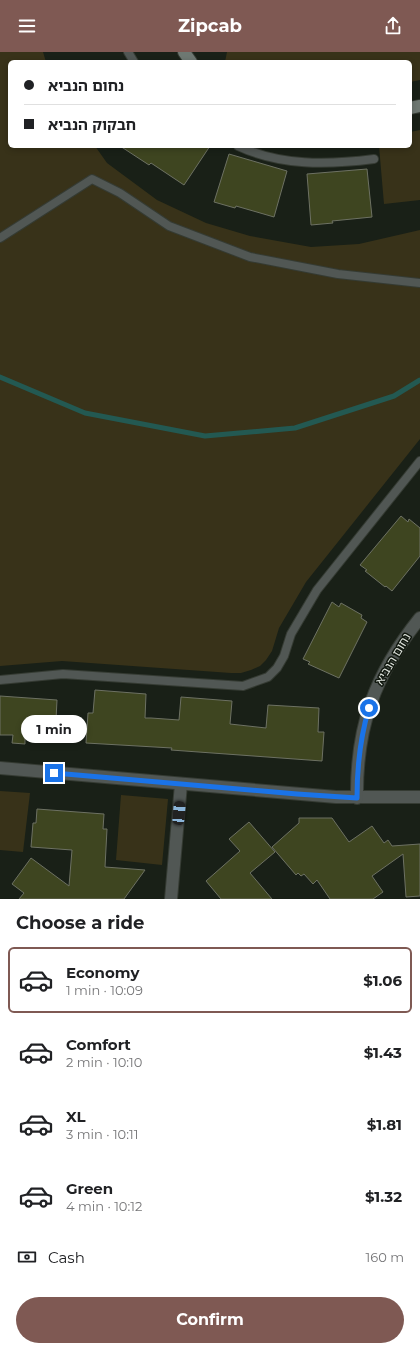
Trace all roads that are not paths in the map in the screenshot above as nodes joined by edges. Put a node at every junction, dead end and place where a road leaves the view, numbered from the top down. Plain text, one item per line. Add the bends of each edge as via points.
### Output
1 (243, 148) edge
2 (374, 159) dead end
3 (0, 238) edge
4 (420, 283) edge
5 (420, 460) edge
6 (420, 618) edge
7 (416, 630) edge
8 (0, 680) edge
9 (0, 768) edge
10 (181, 784) junction
11 (420, 797) edge
12 (357, 798) junction
13 (171, 899) edge

1 - 2 lane via 274,159 302,163
3 - 4 lane via 92,179 120,193 169,226 250,257 338,274
5 - 8 lane via 317,590 291,634 284,656 268,677 243,686 63,674
6 - 7 street, נחום הנביא
7 - 12 street, נחום הנביא via 388,663 374,692 360,741
9 - 10 street
10 - 12 street
10 - 13 street
11 - 12 street

